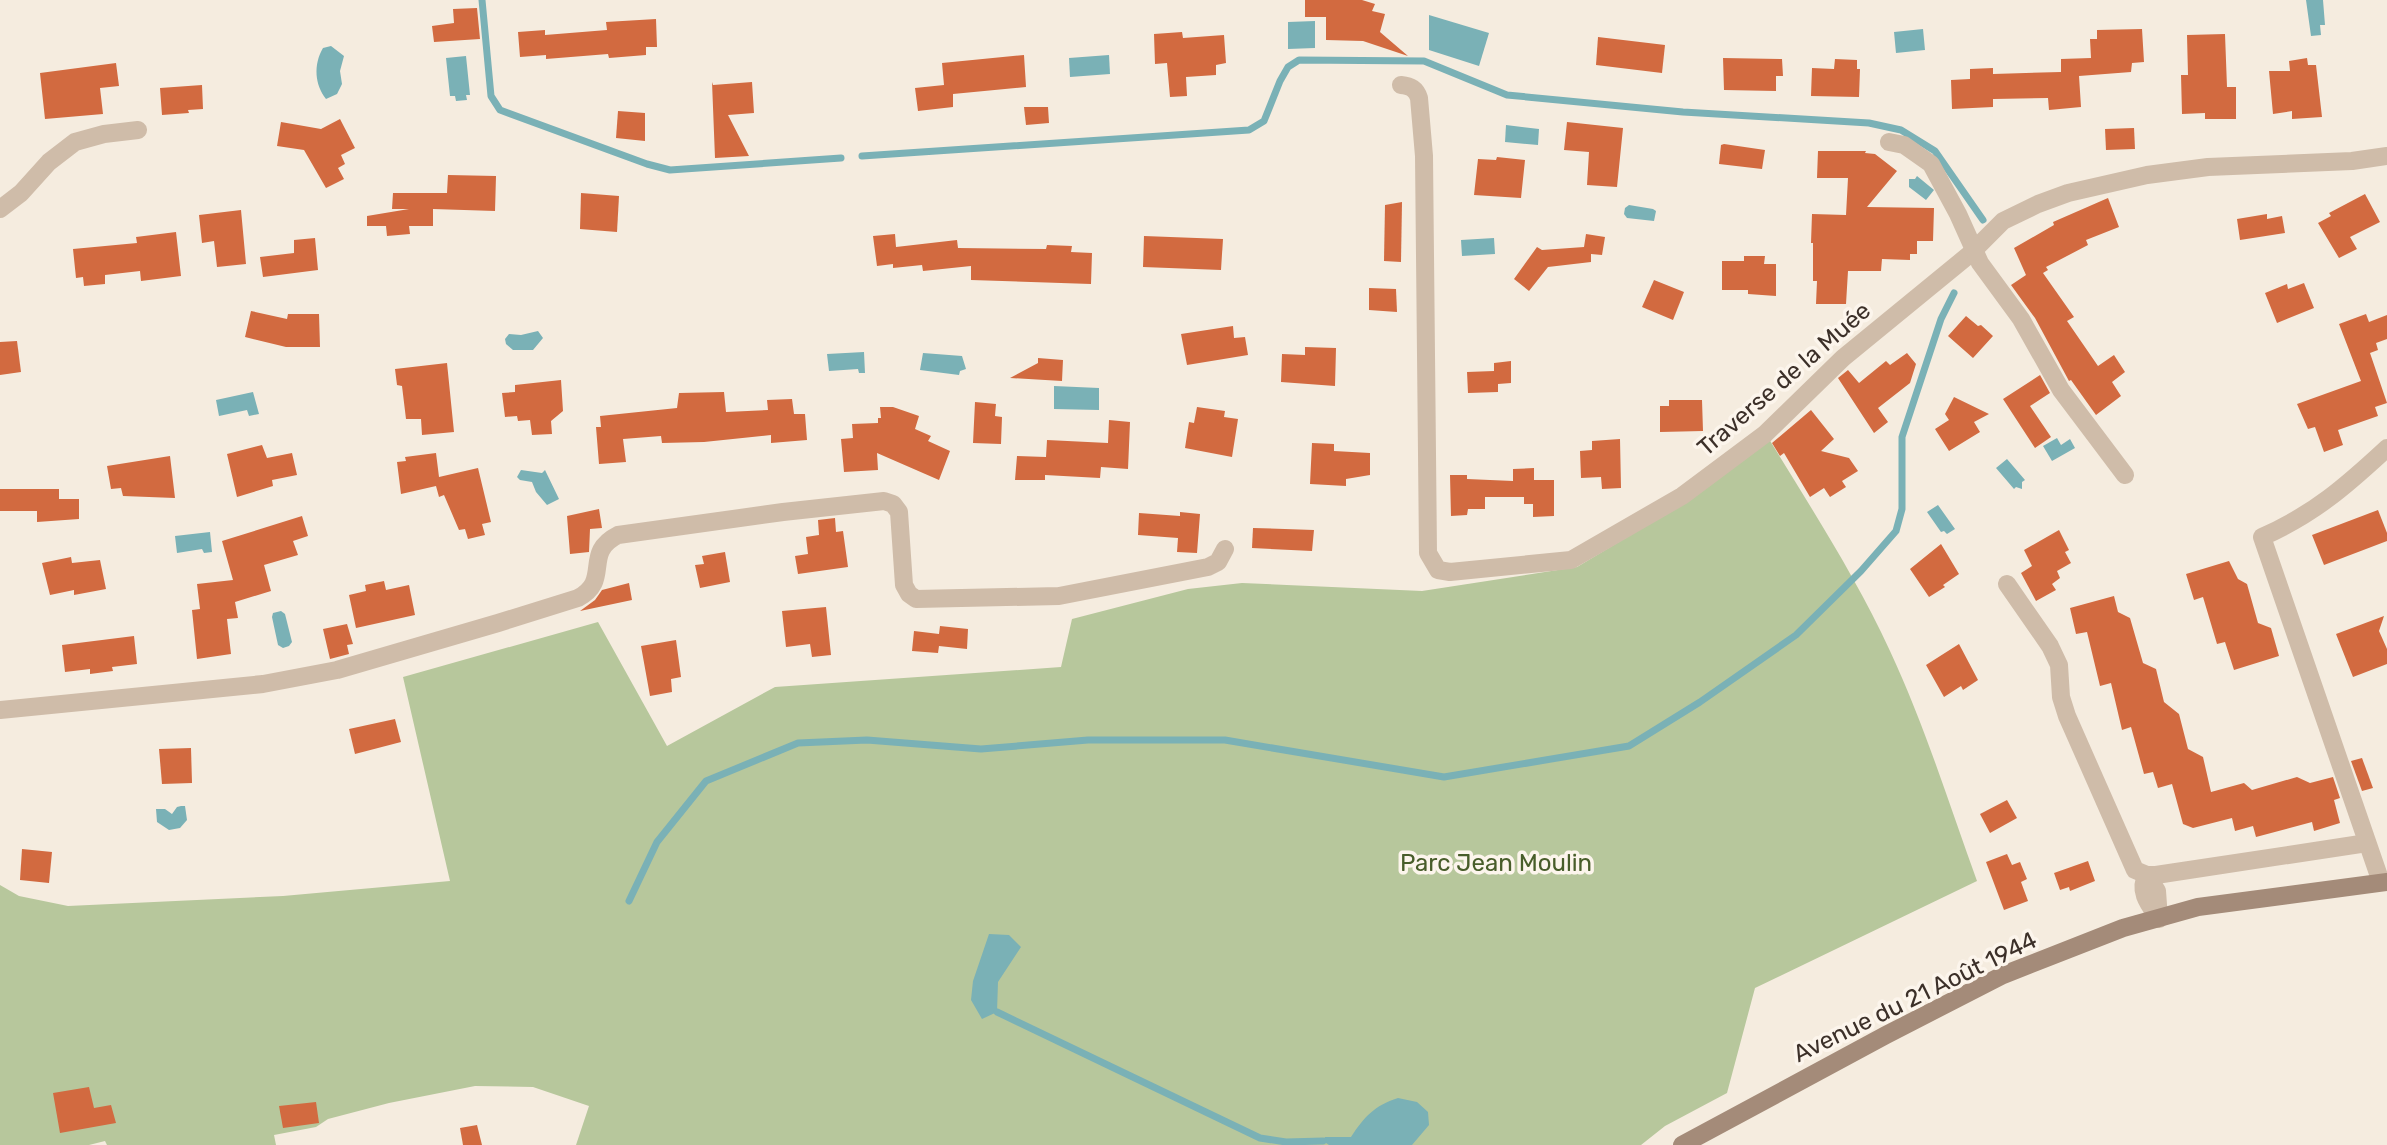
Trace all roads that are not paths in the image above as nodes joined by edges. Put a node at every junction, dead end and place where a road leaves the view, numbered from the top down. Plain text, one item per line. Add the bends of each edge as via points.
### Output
1 (1401, 85) dead end
2 (138, 130) dead end
3 (1889, 142) dead end
4 (2387, 156) edge
5 (0, 209) edge
6 (1975, 249) junction
7 (2387, 448) edge
8 (2124, 475) dead end
9 (1225, 549) dead end
10 (2007, 584) dead end
11 (0, 710) edge
12 (2367, 843) junction
13 (2147, 875) junction
14 (2384, 882) edge
15 (2159, 919) junction
16 (1682, 1145) edge

1 - 6 street, Traverse de la Muée via 1410,86 1419,98 1424,156 1428,553 1438,570 1570,560 1649,516 1765,434 1843,358
2 - 5 street via 75,142
3 - 6 street via 1904,145 1931,164
4 - 6 street, Traverse de la Muée via 2147,175 2038,204 2003,220
6 - 8 street via 1980,264 2021,318 2061,390
7 - 12 street via 2335,495 2294,523 2262,537
9 - 11 street via 1218,562 1208,567 1059,596 916,599 904,585 899,512 894,504 783,512 618,535 600,548 596,580 578,598 337,670 263,684
10 - 13 street via 2050,646 2059,665 2067,716 2135,870
12 - 13 street
12 - 14 street
13 - 15 street via 2157,891
14 - 15 main road, Avenue du 21 Août 1944 via 2259,897
15 - 16 main road, Avenue du 21 Août 1944 via 2123,928 2003,975

